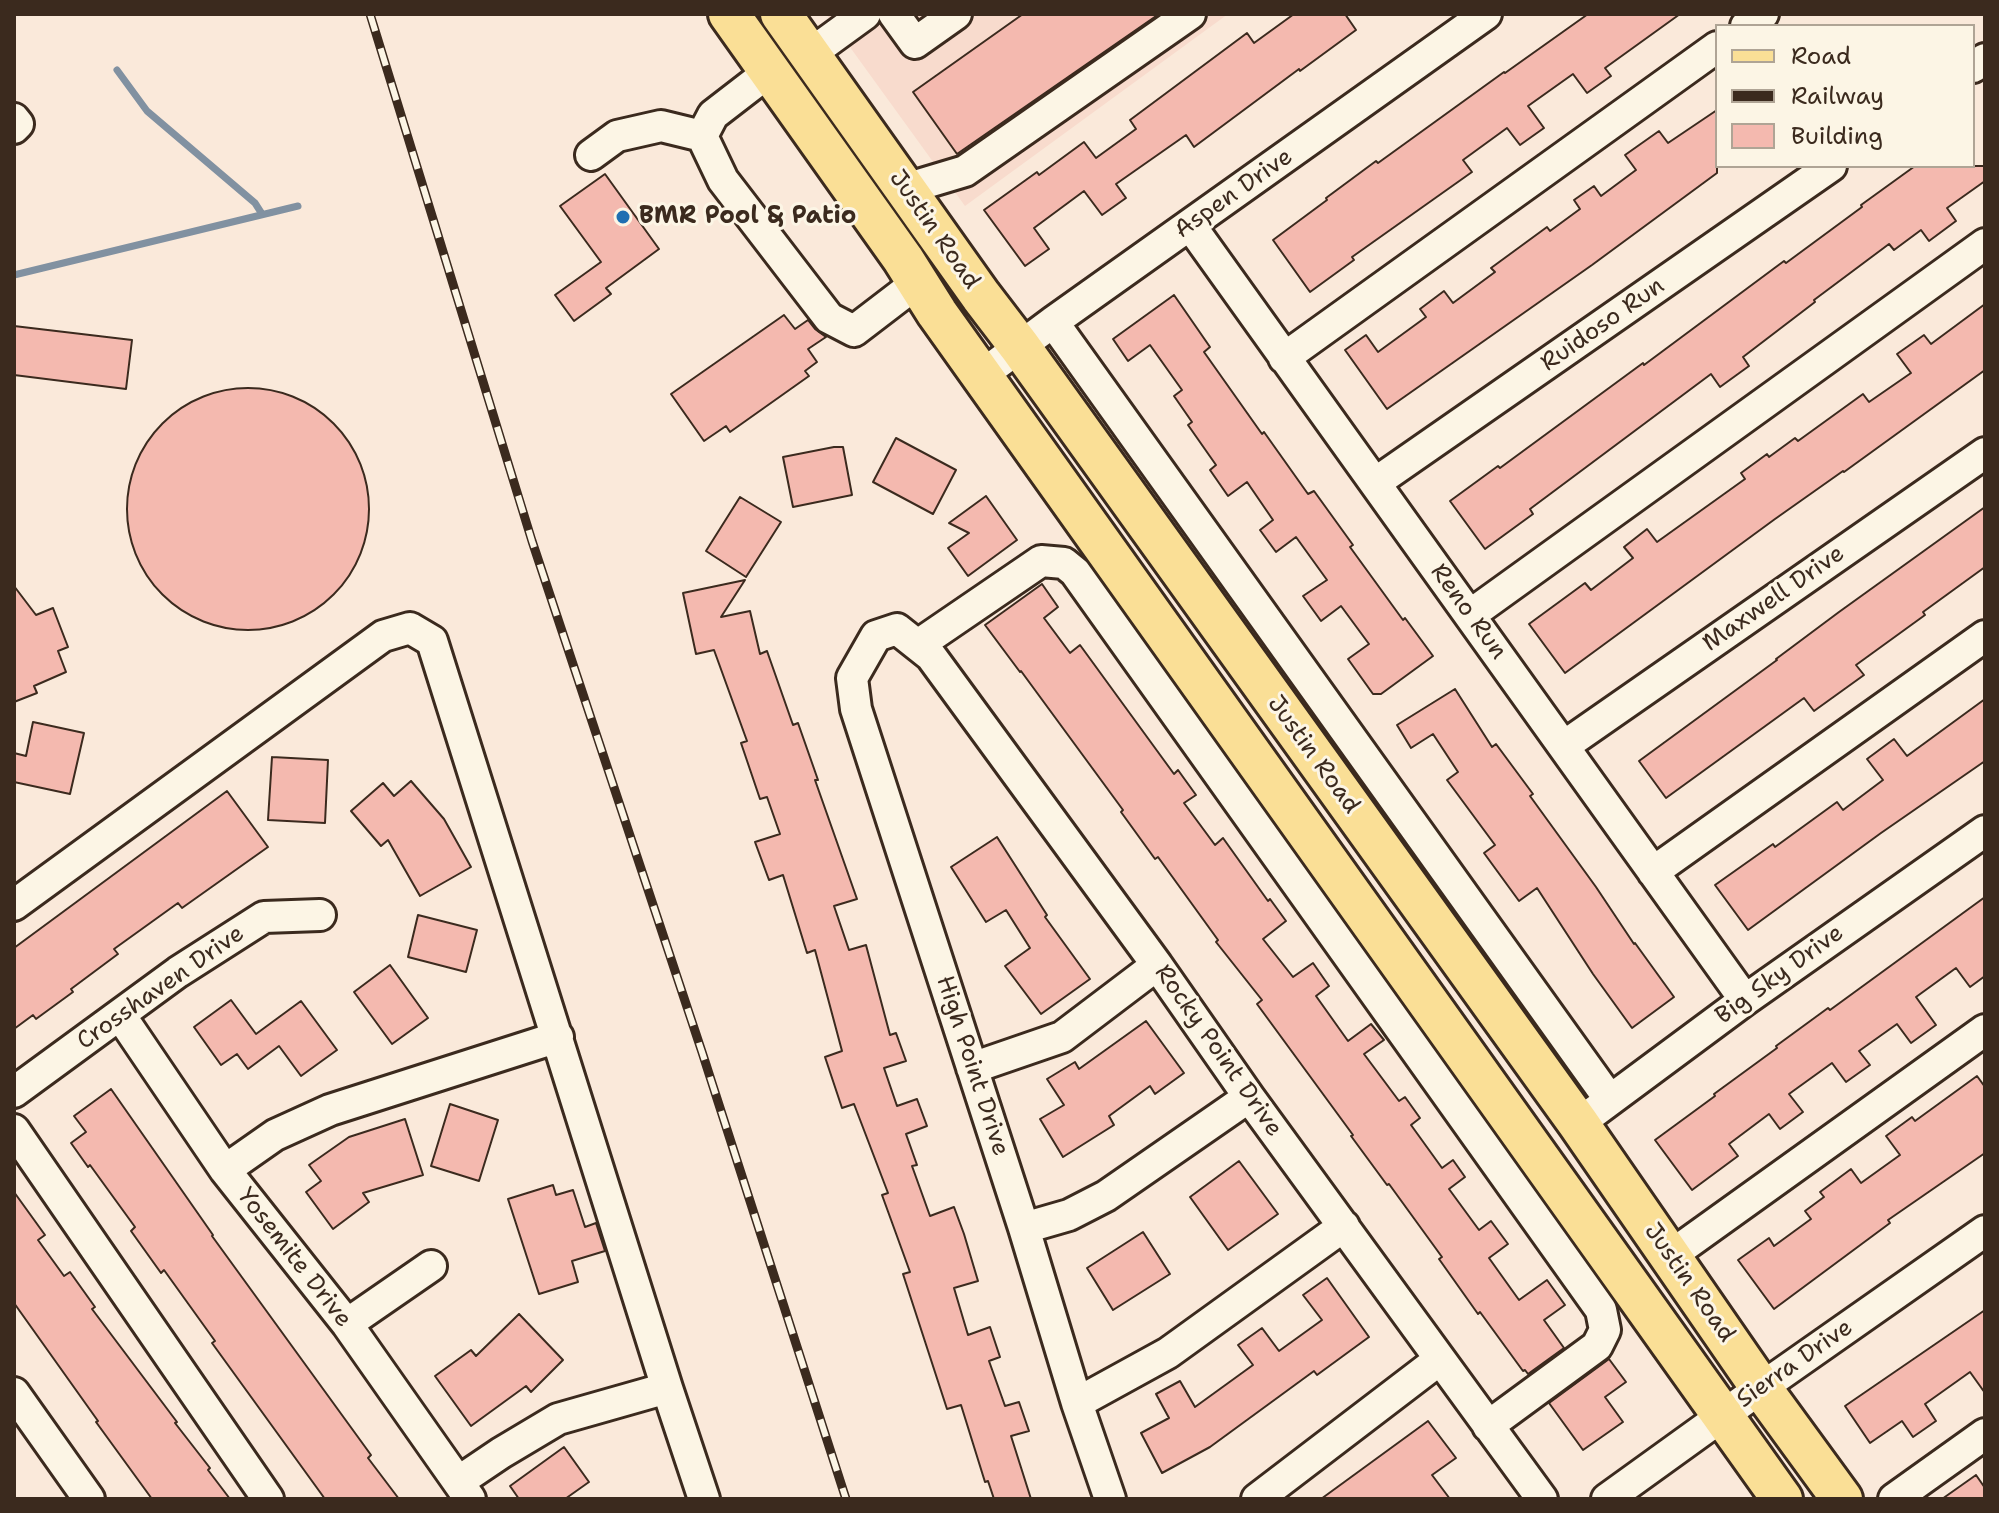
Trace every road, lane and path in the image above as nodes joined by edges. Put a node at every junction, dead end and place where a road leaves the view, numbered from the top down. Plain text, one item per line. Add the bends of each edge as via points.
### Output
1 (729, 14) edge
2 (781, 14) edge
3 (865, 14) edge
4 (894, 14) edge
5 (956, 14) edge
6 (1190, 14) edge
7 (1486, 14) edge
8 (1715, 48) edge
9 (810, 54) junction
10 (770, 71) junction
11 (14, 119) edge
12 (14, 128) edge
13 (702, 136) junction
14 (591, 155) dead end
15 (1828, 168) edge
16 (905, 189) junction
17 (1190, 225) junction
18 (1985, 244) edge
19 (918, 282) junction
20 (1053, 322) junction
21 (1020, 347) junction
22 (1284, 358) junction
23 (982, 375) junction
24 (1985, 453) edge
25 (1375, 483) junction
26 (1470, 615) junction
27 (876, 636) joint
28 (1985, 636) edge
29 (918, 645) junction
30 (1564, 746) junction
31 (1985, 831) edge
32 (1653, 872) junction
33 (14, 905) edge
34 (320, 915) dead end
35 (1157, 965) junction
36 (1745, 1000) junction
37 (120, 1015) junction
38 (1985, 1030) edge
39 (558, 1037) junction
40 (972, 1068) junction
41 (14, 1092) edge
42 (1249, 1097) junction
43 (1610, 1100) junction
44 (1578, 1123) junction
45 (14, 1130) edge
46 (225, 1170) junction
47 (1344, 1226) junction
48 (1024, 1228) junction
49 (1985, 1231) edge
50 (1670, 1256) junction
51 (431, 1266) dead end
52 (347, 1324) junction
53 (1439, 1360) junction
54 (667, 1388) junction
55 (1761, 1388) junction
56 (14, 1393) edge
57 (1077, 1403) junction
58 (1722, 1415) junction
59 (1488, 1426) junction
60 (1985, 1434) edge
61 (464, 1490) edge
62 (1529, 1494) edge
63 (89, 1499) edge
64 (268, 1499) edge
65 (704, 1499) edge
66 (1110, 1499) edge
67 (1257, 1499) edge
68 (1607, 1499) edge
69 (1782, 1499) edge
70 (1842, 1499) edge
71 (1894, 1499) edge

1 - 10 main road, Justin Road
2 - 9 main road, Justin Road
3 - 9 street
4 - 5 street via 915,43
6 - 16 street via 965,171
7 - 17 street, Aspen Drive
8 - 22 street
9 - 16 main road, Justin Road
10 - 13 street via 713,115
10 - 16 main road via 796,74 818,108
10 - 19 main road, Justin Road
11 - 12 street
13 - 14 street via 661,126 617,136
13 - 19 street via 723,180 829,318 854,331
15 - 25 street, Ruidoso Run
16 - 21 main road, Justin Road
17 - 20 street, Aspen Drive
17 - 22 street, Reno Run
18 - 26 street
19 - 23 main road, Justin Road
20 - 21 street, Aspen Drive
20 - 43 street
21 - 23 street, Aspen Drive
21 - 44 main road, Justin Road
22 - 25 street, Reno Run
23 - 58 main road, Justin Road
24 - 30 street, Maxwell Drive
25 - 26 street, Reno Run
26 - 30 street, Reno Run
27 - 29 street, Rocky Point Drive via 897,629
27 - 40 street, High Point Drive via 852,678 856,709
28 - 32 street
29 - 35 street, Rocky Point Drive
29 - 59 street via 1041,561 1064,563 1075,572 1601,1310 1605,1330 1597,1346
30 - 32 street, Reno Run
31 - 36 street, Big Sky Drive
32 - 36 street, Reno Run
33 - 39 street via 383,636 410,628 432,641
34 - 37 street, Crosshaven Drive via 264,917
35 - 40 street via 1062,1037
35 - 42 street, Rocky Point Drive
36 - 43 street, Big Sky Drive
37 - 41 street, Crosshaven Drive
37 - 46 street, Yosemite Drive
38 - 50 street
39 - 46 street via 330,1110 275,1135
39 - 54 street
40 - 48 street, High Point Drive
42 - 47 street, Rocky Point Drive
42 - 48 street via 1106,1196 1069,1215
43 - 44 street, Big Sky Drive
44 - 50 main road, Justin Road
45 - 64 street
46 - 52 street, Yosemite Drive
47 - 53 street, Rocky Point Drive
47 - 57 street via 1168,1353
48 - 57 street, High Point Drive
49 - 55 street, Sierra Drive
50 - 55 main road, Justin Road
51 - 52 street
52 - 61 street, Yosemite Drive
53 - 59 street, Rocky Point Drive
53 - 67 street
54 - 61 street via 558,1419 501,1453
54 - 65 street
55 - 58 street, Sierra Drive
55 - 70 main road, Justin Road
56 - 63 street
57 - 66 street, High Point Drive
58 - 68 street, Sierra Drive
58 - 69 main road, Justin Road
59 - 62 street, Rocky Point Drive
60 - 71 street

